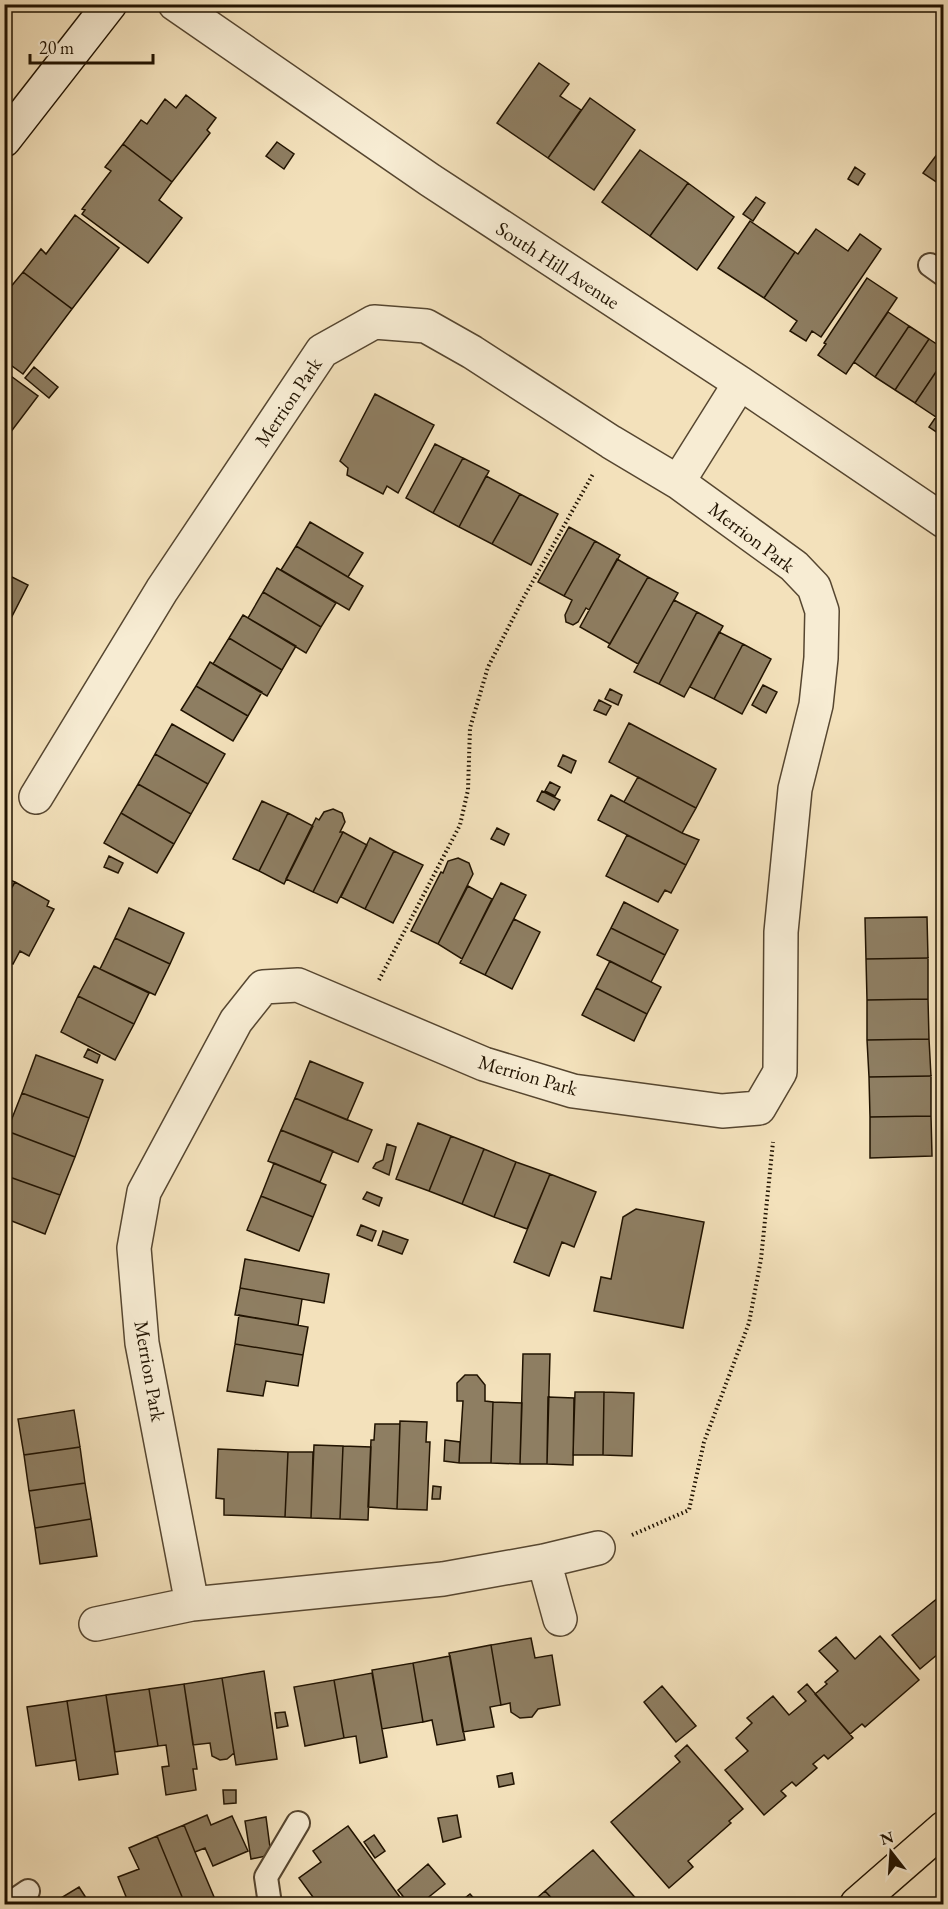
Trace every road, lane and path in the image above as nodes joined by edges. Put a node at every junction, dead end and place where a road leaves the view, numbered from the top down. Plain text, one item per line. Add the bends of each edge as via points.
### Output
1 (110, 4) edge
2 (176, 4) edge
3 (4, 140) edge
4 (740, 383) junction
5 (611, 442) junction
6 (678, 482) junction
7 (944, 521) edge
8 (36, 796) dead end
9 (362, 1013) junction
10 (759, 1108) junction
11 (598, 1548) joint
12 (544, 1561) junction
13 (192, 1604) junction
14 (560, 1619) dead end
15 (96, 1624) dead end
16 (298, 1823) dead end
17 (944, 1828) edge
18 (28, 1891) dead end
19 (9, 1905) edge
20 (270, 1905) edge
21 (857, 1905) edge

1 - 3 street
2 - 4 street, South Hill Avenue via 430,180
4 - 6 street
4 - 7 street, South Hill Avenue
5 - 6 street, Merrion Park
5 - 8 street, Merrion Park via 426,326 374,322 322,351 162,590
5 - 9 path via 488,667 470,728 468,790 460,825
6 - 10 street, Merrion Park via 795,566 814,587 822,611 816,705 795,789 781,932 780,1072
9 - 10 street, Merrion Park via 484,1064 573,1091 722,1111
9 - 13 street, Merrion Park via 298,985 263,987 236,1021 144,1192 134,1248 142,1343
10 - 11 path via 774,1136 762,1259 749,1323 704,1442 689,1510
11 - 12 street
12 - 13 street via 443,1579
12 - 14 street
13 - 15 street
16 - 20 lane via 266,1877
17 - 21 highway
18 - 19 lane

